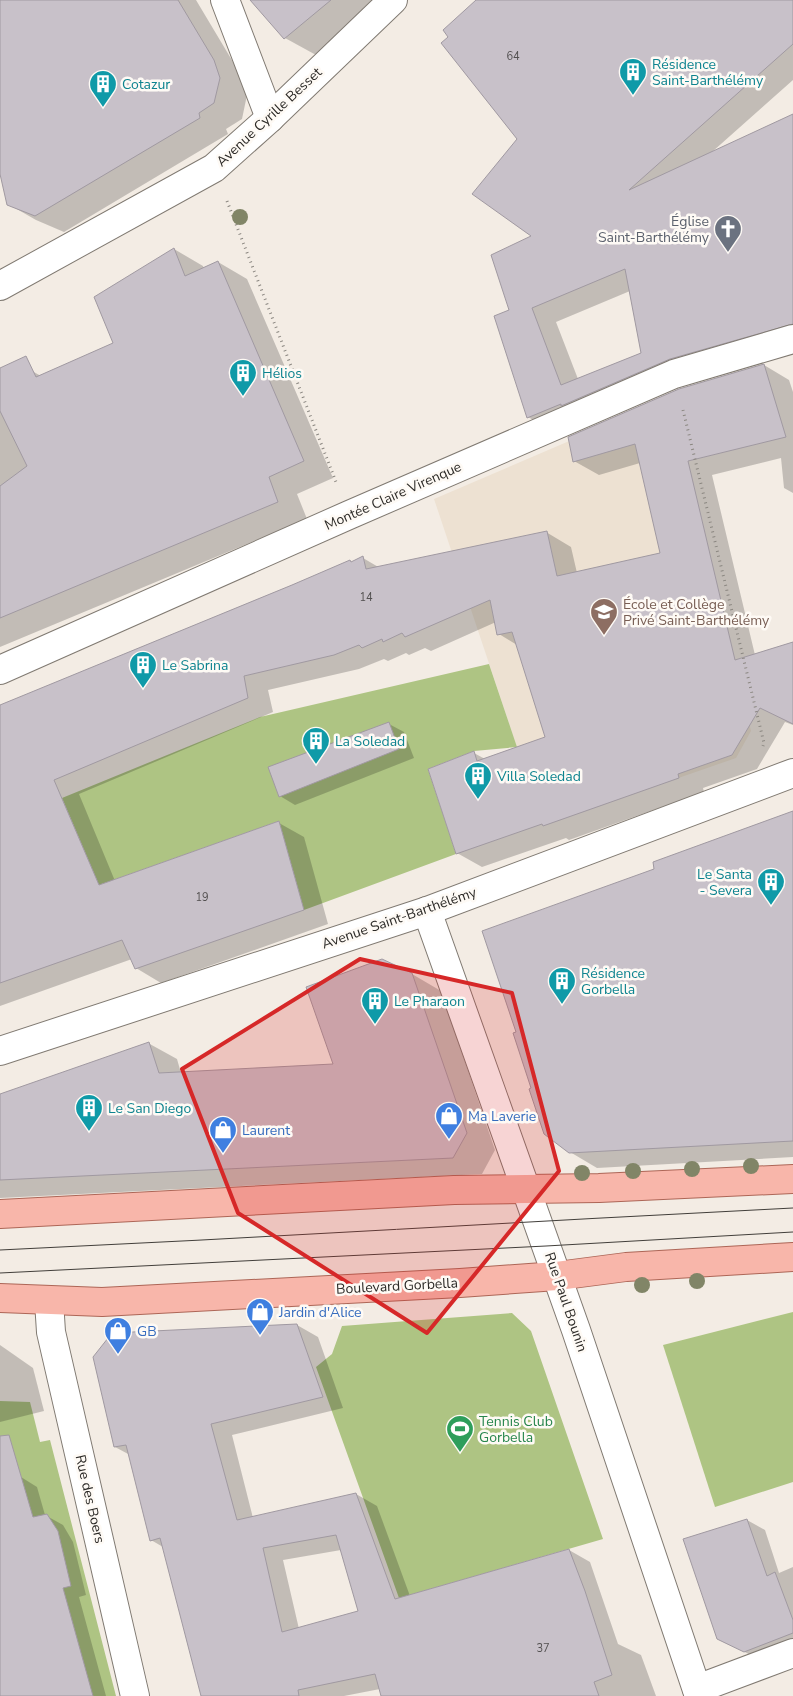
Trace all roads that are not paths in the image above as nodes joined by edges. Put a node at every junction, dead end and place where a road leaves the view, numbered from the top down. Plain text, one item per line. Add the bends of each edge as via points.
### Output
1 (225, 0) edge
2 (393, 0) edge
3 (270, 118) junction
4 (0, 286) edge
5 (793, 339) edge
6 (0, 670) edge
7 (793, 773) edge
8 (426, 910) junction
9 (0, 1050) edge
10 (793, 1179) edge
11 (526, 1189) junction
12 (0, 1214) edge
13 (793, 1257) edge
14 (557, 1276) junction
15 (0, 1298) edge
16 (49, 1301) junction
17 (793, 1653) edge
18 (698, 1692) edge
19 (135, 1696) edge

1 - 3 street
2 - 3 street, Avenue Cyrille Besset
3 - 4 street, Avenue Cyrille Besset via 214,168
5 - 6 street, Montée Claire Virenque via 674,374
7 - 8 street, Avenue Saint-Barthélémy
8 - 9 street, Avenue Saint-Barthélémy
8 - 11 street, Rue Paul Bounin
10 - 11 main road
11 - 12 main road
11 - 14 street, Rue Paul Bounin
13 - 14 main road, Boulevard Gorbella via 626,1267
14 - 16 main road, Boulevard Gorbella via 102,1302
14 - 18 street, Rue Paul Bounin
15 - 16 main road, Boulevard Gorbella
16 - 19 street, Rue des Boers via 51,1332
17 - 18 street

